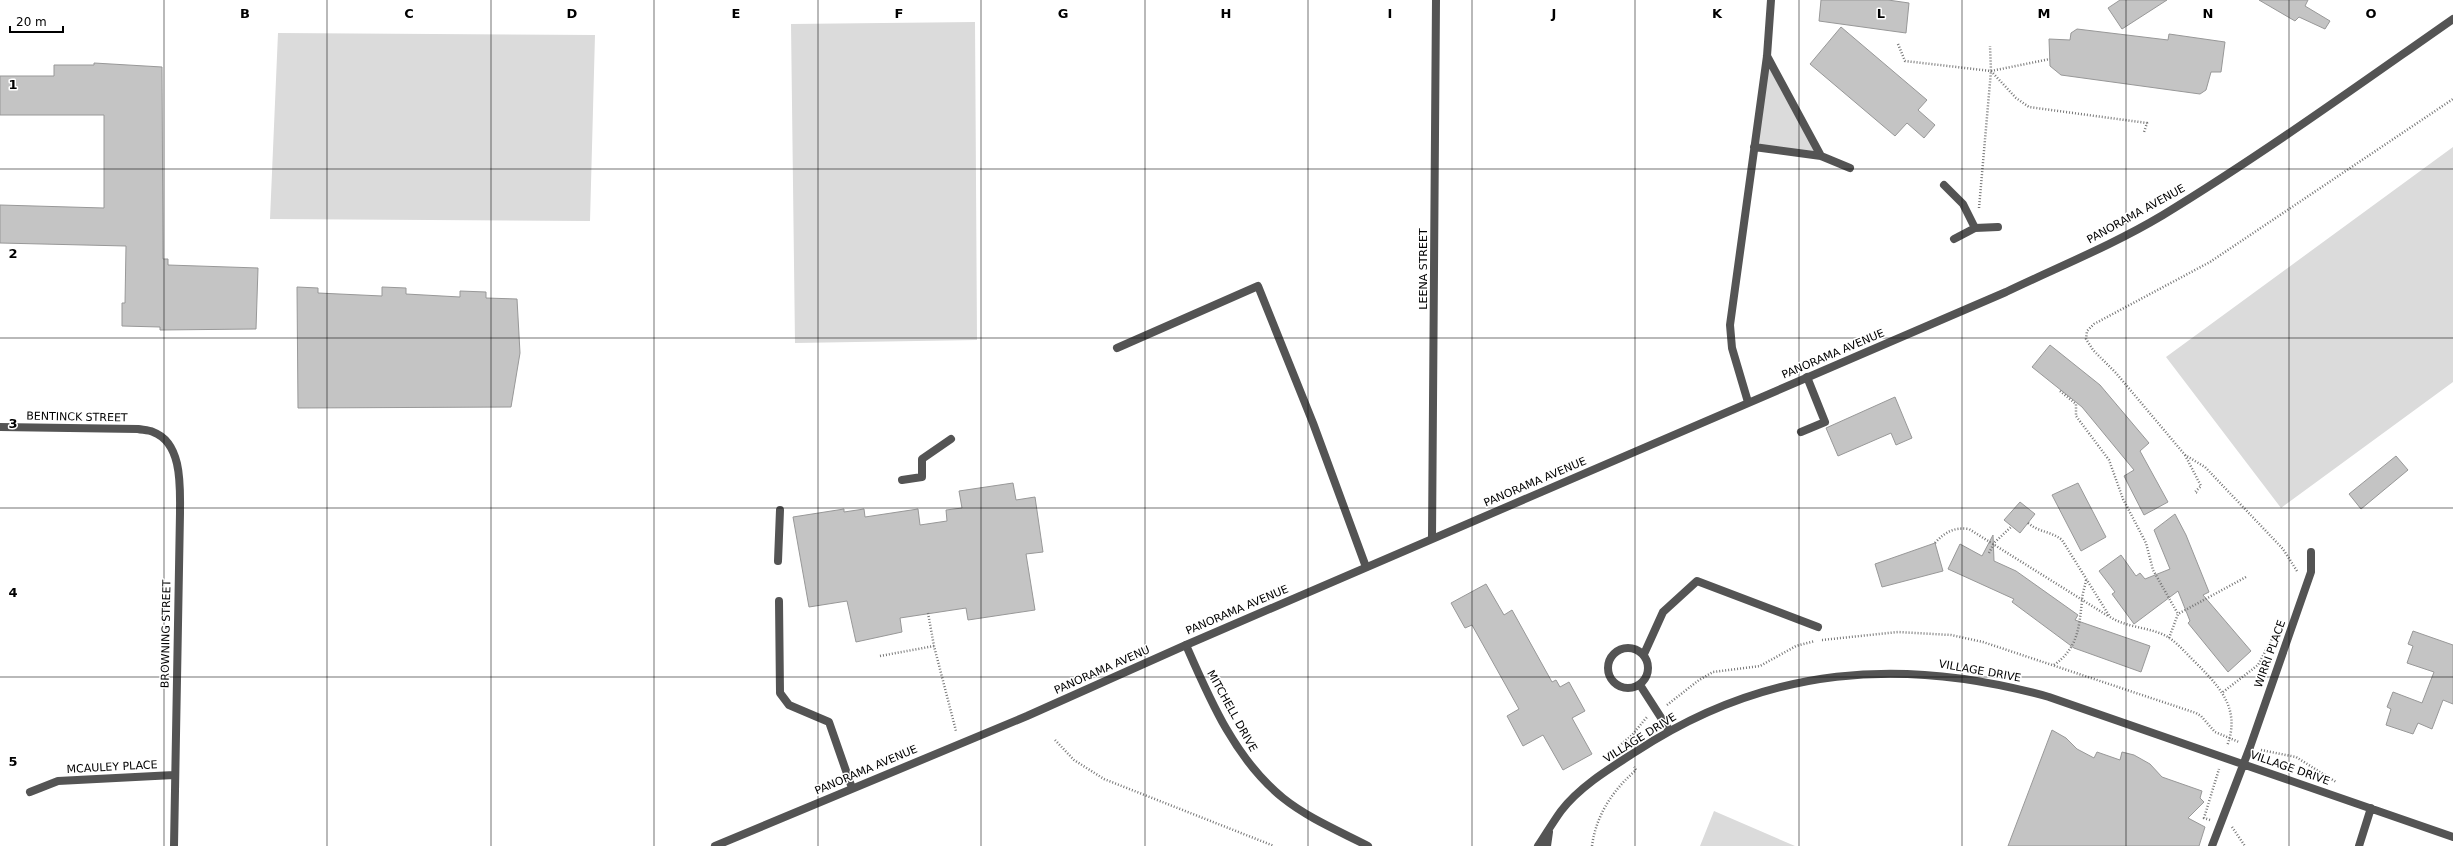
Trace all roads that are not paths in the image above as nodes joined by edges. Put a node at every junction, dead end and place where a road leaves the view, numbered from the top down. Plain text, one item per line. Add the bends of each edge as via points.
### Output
1 (1436, 0) edge
2 (1771, 0) edge
3 (2453, 19) edge
4 (1767, 56) junction
5 (1754, 147) junction
6 (1821, 156) junction
7 (1850, 168) dead end
8 (1944, 185) dead end
9 (1998, 227) dead end
10 (1975, 228) junction
11 (1954, 239) dead end
12 (1117, 348) dead end
13 (1807, 377) junction
14 (1748, 402) junction
15 (0, 427) edge
16 (153, 432) joint
17 (1801, 432) dead end
18 (951, 439) dead end
19 (902, 480) dead end
20 (780, 510) dead end
21 (1432, 538) junction
22 (2311, 552) dead end
23 (778, 561) dead end
24 (1366, 567) junction
25 (779, 601) dead end
26 (1818, 627) dead end
27 (1186, 644) junction
28 (1644, 654) junction
29 (1640, 685) junction
30 (1026, 716) joint
31 (1669, 730) junction
32 (2243, 763) junction
33 (174, 775) junction
34 (852, 788) junction
35 (30, 792) dead end
36 (2371, 808) junction
37 (1549, 829) junction
38 (2453, 837) edge
39 (174, 846) edge
40 (715, 846) edge
41 (1368, 846) edge
42 (1538, 846) edge
43 (1547, 846) edge
44 (2212, 846) edge
45 (2359, 846) edge

1 - 21 street, LEENA STREET
2 - 4 street
3 - 13 street, PANORAMA AVENUE via 2290,133 2162,215 2006,292
4 - 5 street
4 - 6 street
5 - 6 street
5 - 14 street via 1730,338
6 - 7 street
8 - 10 street via 1963,204
9 - 10 street
10 - 11 street
12 - 24 street via 1258,286 1313,423
13 - 14 street, PANORAMA AVENUE
13 - 17 street via 1825,422
14 - 21 street, PANORAMA AVENUE
15 - 16 street, BENTINCK STREET via 138,429
16 - 33 street, BROWNING STREET via 165,440 176,459 180,491
18 - 19 street via 922,460 922,477
20 - 23 street
21 - 24 street, PANORAMA AVENUE
22 - 32 street, WIRRI PLACE via 2311,572
24 - 27 street, PANORAMA AVENUE
25 - 34 street via 780,693 789,705 829,722
26 - 28 street via 1697,581 1663,612
27 - 30 street, PANORAMA AVENU
27 - 41 street, MITCHELL DRIVE via 1237,748 1249,764 1283,798 1312,817
28 - 29 street via 1649,670 1646,679
28 - 29 street via 1630,647 1622,648 1610,657 1608,665 1608,673 1618,685 1633,688
29 - 31 street
30 - 34 street, PANORAMA AVENUE
31 - 32 street, VILLAGE DRIVE via 1721,706 1784,686 1845,675 1921,673 1991,682 2042,694
31 - 37 street, VILLAGE DRIVE via 1593,781 1561,810
32 - 36 street, VILLAGE DRIVE
32 - 44 street, WIRRI PLACE
33 - 35 street, MCAULEY PLACE via 58,781
33 - 39 street, BROWNING STREET
34 - 40 street, PANORAMA AVENUE
36 - 38 street, VILLAGE DRIVE
36 - 45 street
37 - 42 street, VILLAGE DRIVE
37 - 43 street, VILLAGE DRIVE

